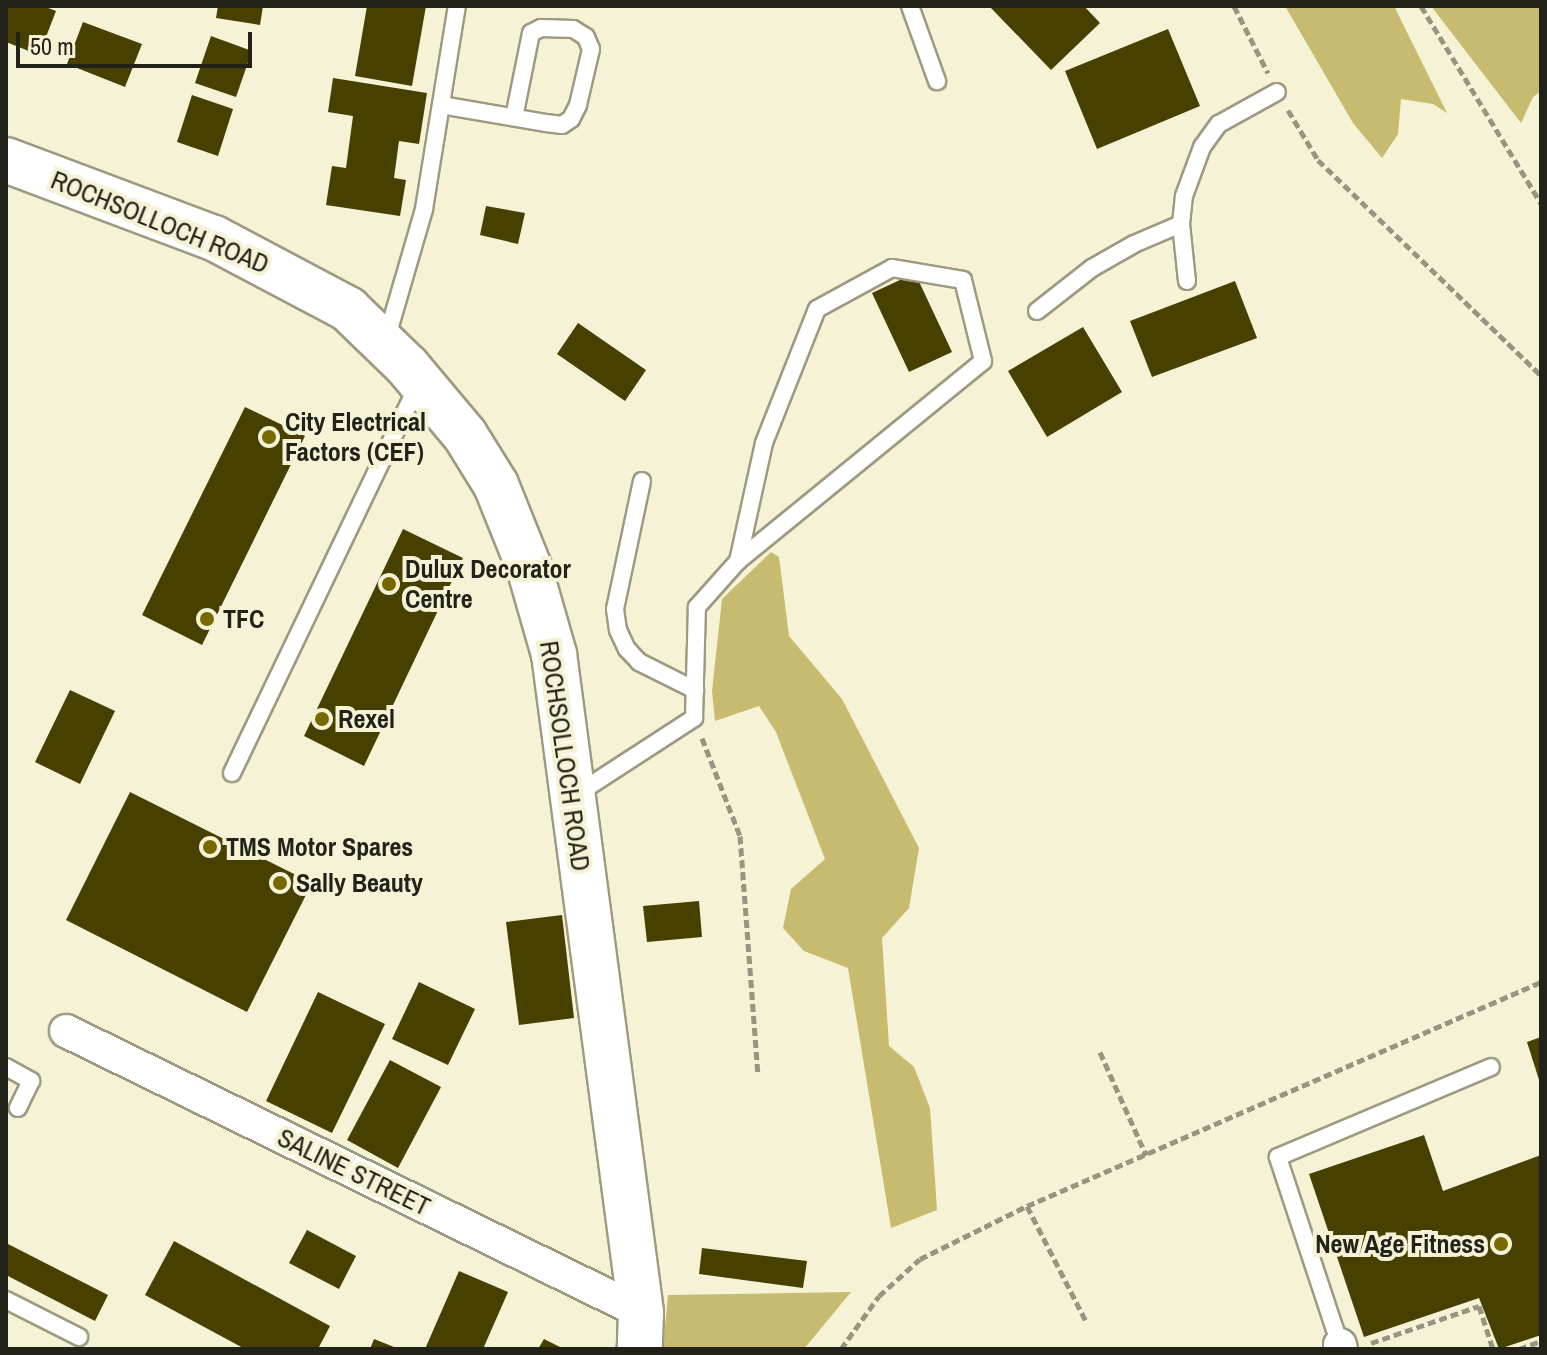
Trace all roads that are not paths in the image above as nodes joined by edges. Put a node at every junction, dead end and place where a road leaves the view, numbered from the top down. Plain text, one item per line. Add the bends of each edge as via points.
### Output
1 (457, 6) edge
2 (910, 6) edge
3 (937, 81) dead end
4 (1277, 92) road end
5 (441, 105) junction
6 (514, 117) junction
7 (6, 160) edge
8 (1181, 224) junction
9 (1187, 281) dead end
10 (1037, 311) dead end
11 (386, 343) junction
12 (419, 381) junction
13 (642, 481) dead end
14 (738, 561) junction
15 (695, 690) junction
16 (232, 773) dead end
17 (573, 796) junction
18 (66, 1031) dead end
19 (6, 1067) edge
20 (1491, 1067) dead end
21 (18, 1108) dead end
22 (6, 1300) edge
23 (641, 1331) edge
24 (79, 1337) dead end
25 (1350, 1346) edge

1 - 5 lane
2 - 3 lane
4 - 8 lane via 1219,124 1202,147 1184,196
5 - 6 lane
5 - 11 lane via 424,209
6 - 6 lane via 562,125 571,119 591,49 586,37 573,29 541,28 531,33
7 - 11 street, ROCHSOLLOCH ROAD via 214,238 348,309
8 - 9 lane
8 - 10 lane via 1092,268
11 - 12 street, ROCHSOLLOCH ROAD
12 - 16 lane
12 - 17 street, ROCHSOLLOCH ROAD via 465,435 496,485 529,567 554,654
13 - 15 lane via 615,609 618,630 639,662
14 - 14 lane via 983,361 963,280 892,268 817,309 764,443
14 - 15 lane via 697,607
15 - 17 lane via 694,718
17 - 23 street, ROCHSOLLOCH ROAD
18 - 23 street, SALINE STREET
19 - 21 lane via 31,1081
20 - 25 lane via 1278,1157
22 - 24 lane

